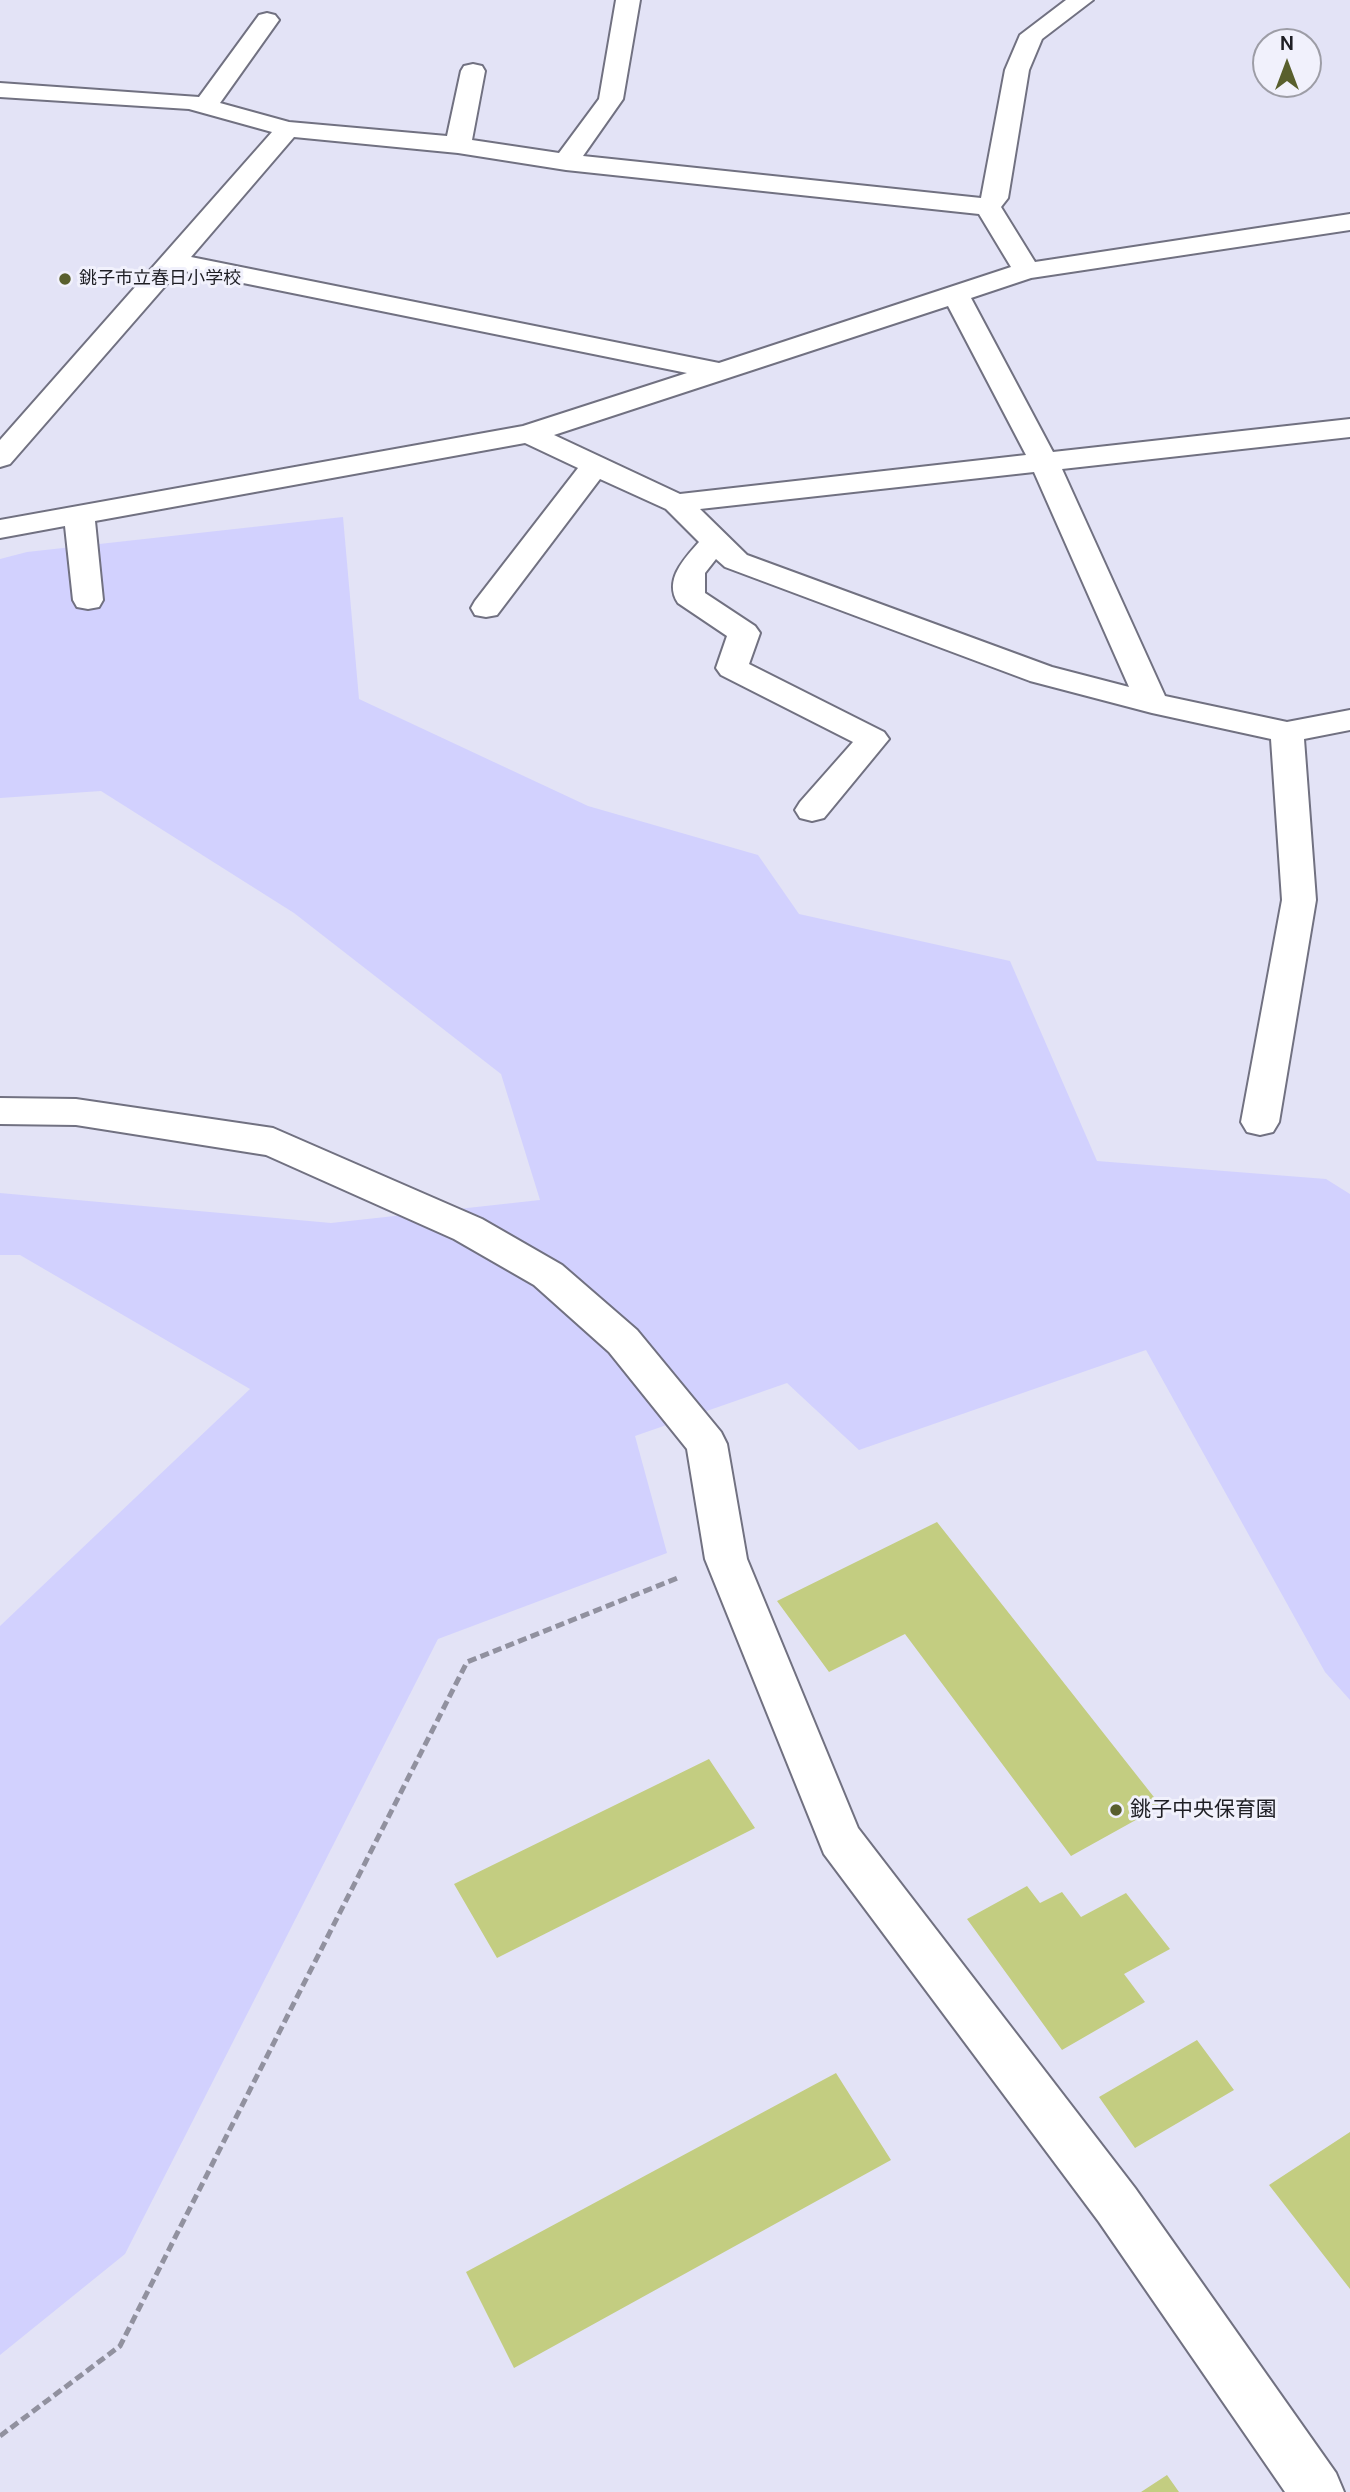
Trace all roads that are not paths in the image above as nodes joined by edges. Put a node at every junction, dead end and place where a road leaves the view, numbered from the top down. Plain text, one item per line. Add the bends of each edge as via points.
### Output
1 (628, 0) edge
2 (1081, 0) edge
3 (267, 20) dead end
4 (473, 71) dead end
5 (0, 90) edge
6 (205, 106) junction
7 (288, 129) junction
8 (458, 145) junction
9 (566, 162) junction
10 (988, 207) junction
11 (1350, 222) edge
12 (173, 261) junction
13 (1027, 271) junction
14 (956, 295) junction
15 (721, 371) junction
16 (1350, 428) edge
17 (528, 434) junction
18 (2, 454) edge
19 (1044, 462) junction
20 (594, 465) junction
21 (676, 503) junction
22 (79, 514) junction
23 (0, 529) edge
24 (715, 541) junction
25 (88, 600) dead end
26 (486, 608) dead end
27 (1152, 703) junction
28 (1350, 720) edge
29 (1287, 732) junction
30 (812, 810) dead end
31 (0, 1111) edge
32 (1260, 1122) dead end
33 (1317, 2492) edge

1 - 9 street via 611,99
2 - 10 street via 1032,35 1017,69 995,198
3 - 6 street
4 - 8 street
5 - 6 street
6 - 7 street
7 - 8 street
7 - 12 street
8 - 9 street
9 - 10 street
10 - 13 street
11 - 13 street
12 - 15 street
12 - 18 street
13 - 14 street
14 - 15 street
14 - 19 street
15 - 17 street
16 - 19 street
17 - 20 street
17 - 22 street
19 - 21 street
19 - 27 street
20 - 21 street
20 - 26 street
21 - 24 street
22 - 23 street
22 - 25 street
24 - 27 street via 736,561 1028,670
24 - 30 street via 690,572 689,596 744,633 732,668 873,739
27 - 29 street
28 - 29 street
29 - 32 street via 1299,900
31 - 33 street via 76,1112 273,1142 468,1229 548,1275 624,1341 707,1444 726,1559 840,1840 1117,2205

